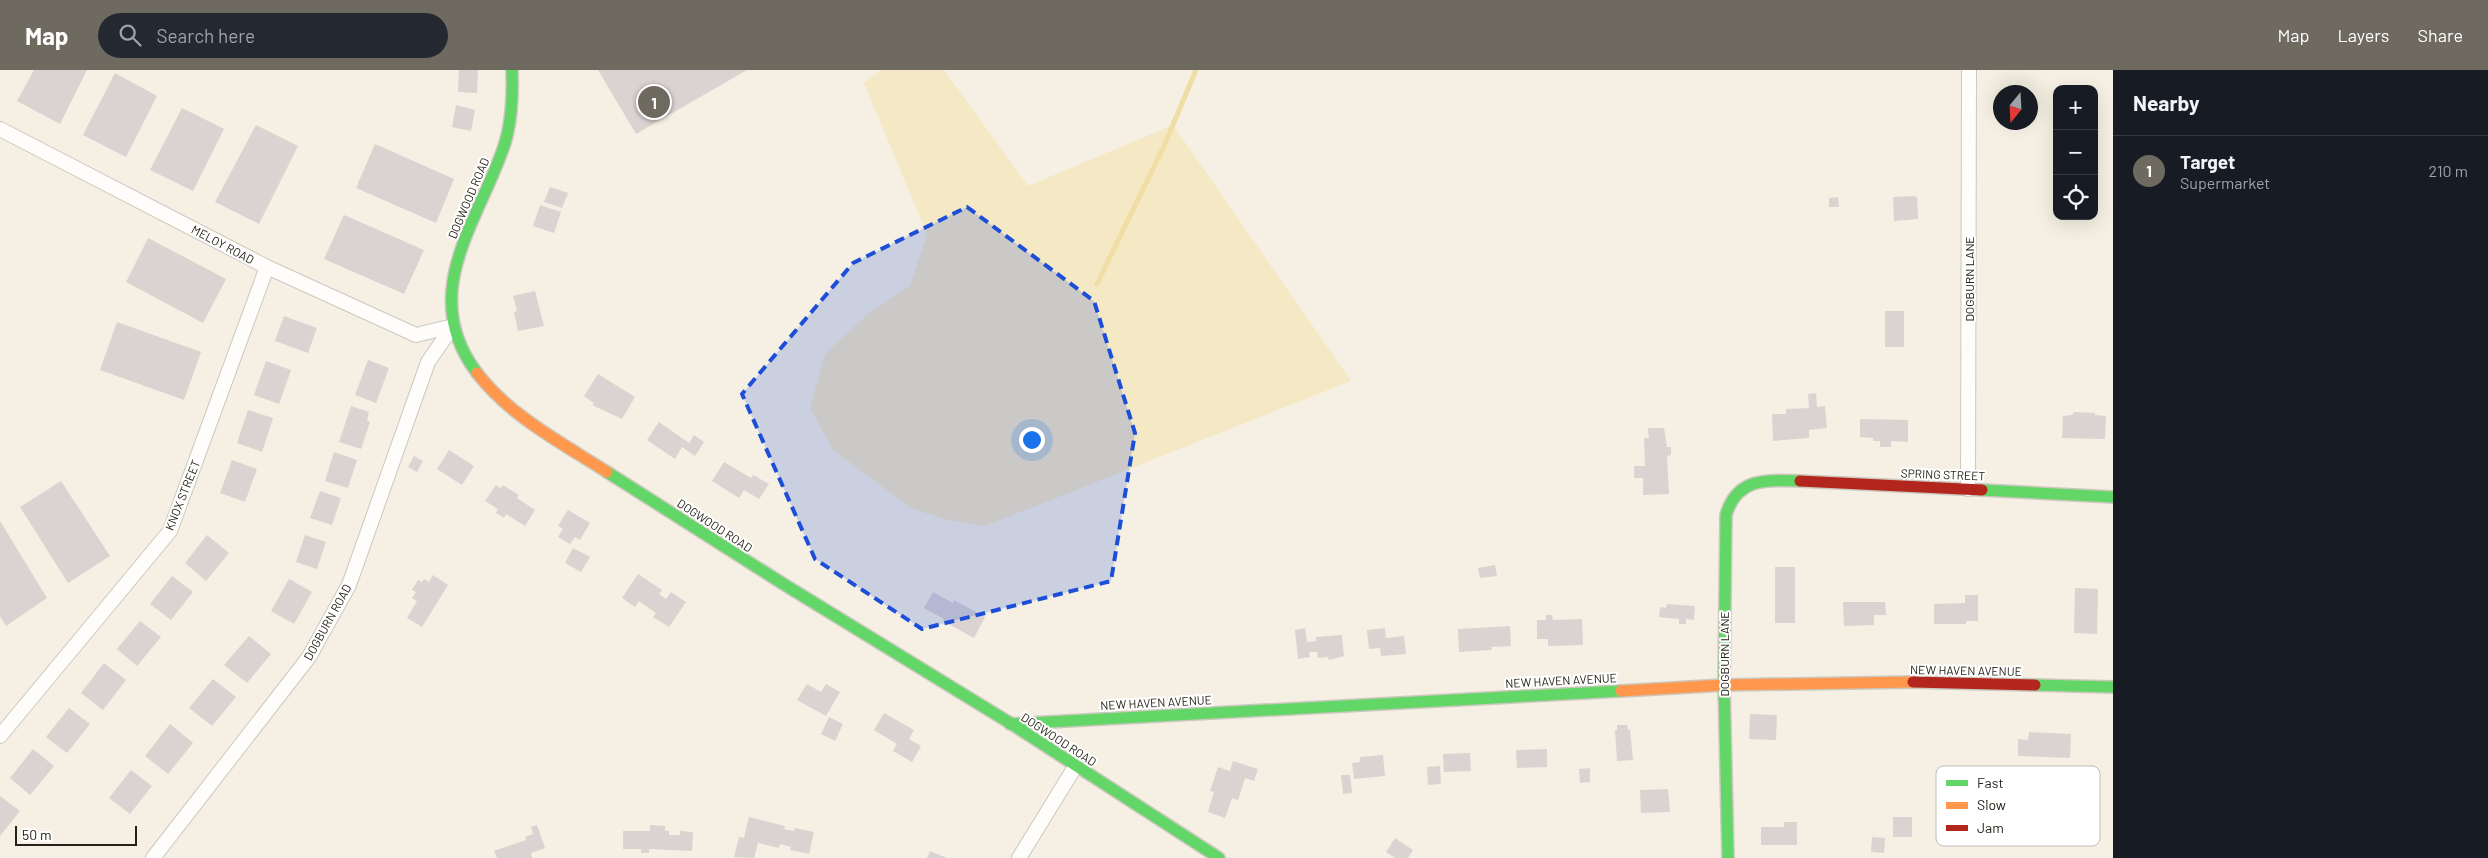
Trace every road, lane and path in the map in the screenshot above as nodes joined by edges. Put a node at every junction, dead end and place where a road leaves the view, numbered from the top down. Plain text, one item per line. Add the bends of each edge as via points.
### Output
1 (512, 70) edge
2 (1969, 70) edge
3 (0, 129) edge
4 (267, 267) junction
5 (453, 326) junction
6 (1772, 480) joint
7 (1968, 489) junction
8 (2113, 497) edge
9 (1724, 685) junction
10 (2113, 687) edge
11 (1010, 724) junction
12 (0, 736) edge
13 (1075, 767) junction
14 (153, 858) edge
15 (1019, 858) edge
16 (1219, 858) edge
17 (1728, 858) edge

1 - 5 street, DOGWOOD ROAD via 512,102 506,140 468,229 455,271 451,305
2 - 7 street, DOGBURN LANE
3 - 4 street, MELOY ROAD
4 - 5 street, MELOY ROAD via 416,335
4 - 12 street, KNOX STREET via 170,531
5 - 11 street, DOGWOOD ROAD via 468,362 504,403 794,593
5 - 14 street, DOGBURN ROAD via 428,362 349,585 309,657
6 - 7 street, SPRING STREET
6 - 9 street, DOGBURN LANE via 1749,483 1738,490 1731,497 1725,516
7 - 8 street, SPRING STREET
9 - 10 street, NEW HAVEN AVENUE via 1946,682
9 - 11 street, NEW HAVEN AVENUE
9 - 17 street, DOGBURN LANE
11 - 13 street, DOGWOOD ROAD
13 - 15 street
13 - 16 street, DOGWOOD ROAD

